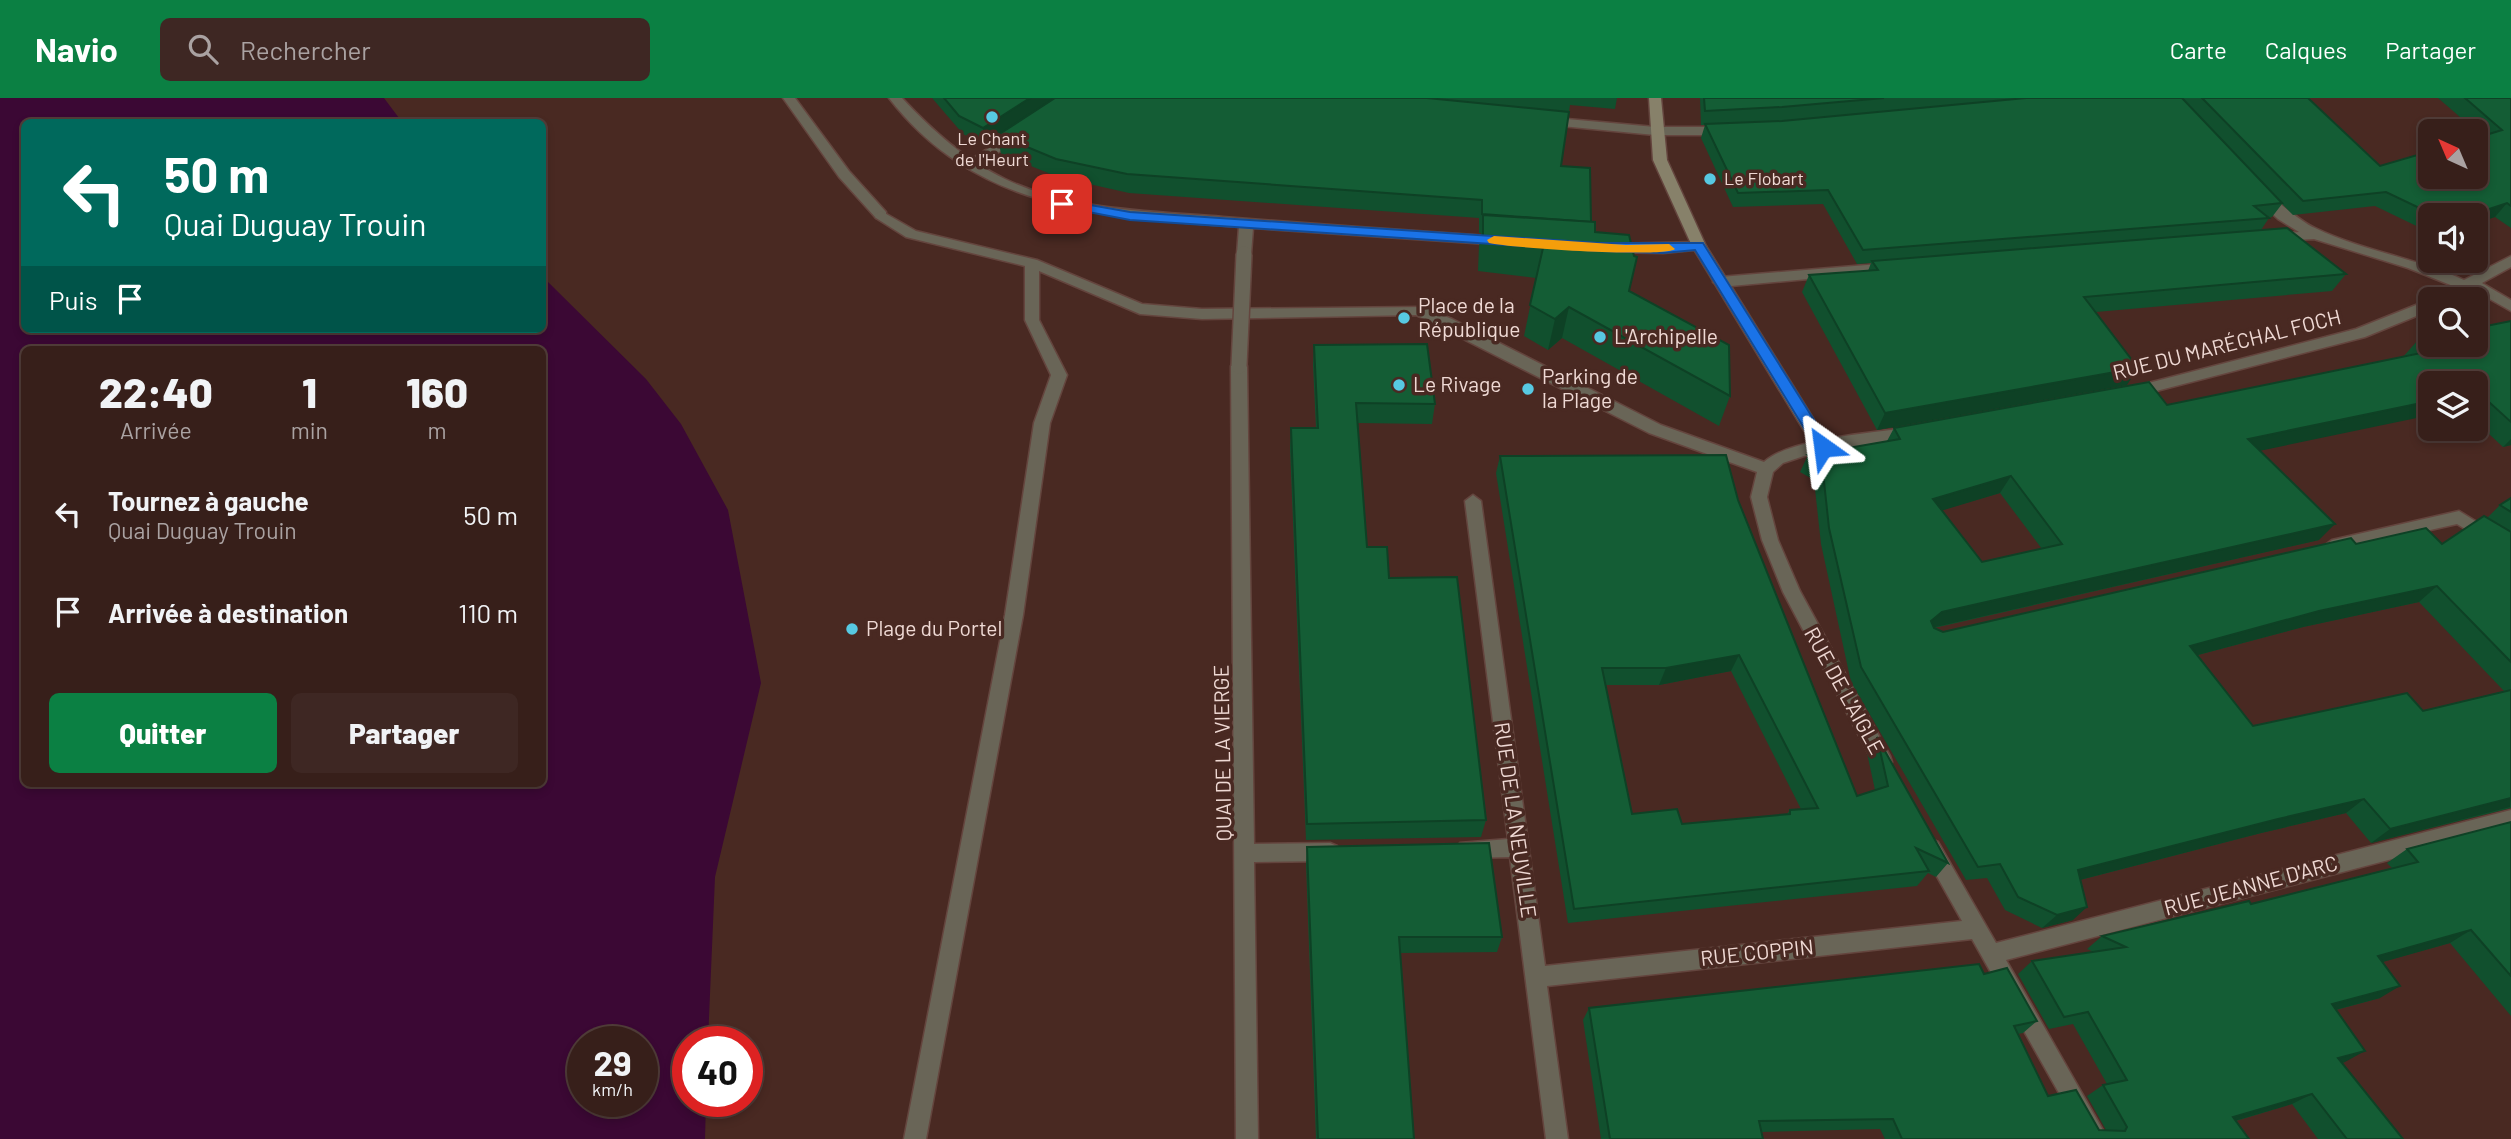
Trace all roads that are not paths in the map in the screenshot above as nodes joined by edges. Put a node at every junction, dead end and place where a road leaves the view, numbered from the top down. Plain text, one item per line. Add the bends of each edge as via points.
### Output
1 (789, 98) edge
2 (895, 98) edge
3 (1655, 98) edge
4 (1531, 120) edge
5 (1032, 125) edge
6 (1656, 131) junction
7 (1737, 131) edge
8 (968, 165) junction
9 (2252, 186) edge
10 (1246, 224) junction
11 (2312, 235) junction
12 (2255, 240) edge
13 (1518, 242) edge
14 (1699, 246) junction
15 (1599, 247) edge
16 (2511, 261) edge
17 (1032, 263) junction
18 (1912, 267) edge
19 (1720, 282) junction
20 (2469, 286) junction
21 (2511, 306) edge
22 (2418, 309) edge
23 (2120, 395) edge
24 (1933, 429) edge
25 (1823, 447) junction
26 (1766, 469) junction
27 (1474, 501) dead end
28 (2309, 551) edge
29 (2511, 551) edge
30 (1891, 777) edge
31 (2511, 819) edge
32 (1923, 834) edge
33 (1517, 848) junction
34 (1450, 849) edge
35 (1356, 851) edge
36 (1246, 853) junction
37 (1977, 929) junction
38 (1990, 954) junction
39 (1537, 977) junction
40 (915, 1139) edge
41 (1247, 1139) edge
42 (1557, 1139) edge
43 (2096, 1139) edge

1 - 17 street via 844,174 902,231
2 - 8 street via 934,141
3 - 6 street
4 - 6 street
5 - 8 street
6 - 7 street
6 - 14 street via 1664,172
8 - 10 street via 1043,198 1088,210
9 - 11 street via 2287,220
10 - 13 street
10 - 36 street, QUAI DE LA VIERGE, bridge via 1239,366
11 - 12 street
11 - 20 street via 2419,265
14 - 15 street
14 - 19 street
16 - 20 street
17 - 26 street via 1140,309 1202,314 1408,308 1426,312 1655,429
17 - 40 street via 1032,320 1059,375 1042,423 1014,615
18 - 19 street
19 - 25 street
20 - 21 street
22 - 23 street, RUE DU MARÉCHAL FOCH via 2360,332
24 - 25 street
25 - 26 street via 1777,459
26 - 30 street, RUE DE L'AIGLE via 1759,497 1780,565
27 - 33 street, RUE DE LA NEUVILLE
28 - 29 street via 2459,517
31 - 38 street, RUE JEANNE D'ARC
32 - 37 street
33 - 34 street
33 - 39 street, RUE DE LA NEUVILLE
35 - 36 street
36 - 41 street, QUAI DE LA VIERGE
37 - 38 street
37 - 39 street, RUE COPPIN
38 - 43 street
39 - 42 street, RUE DE LA NEUVILLE

